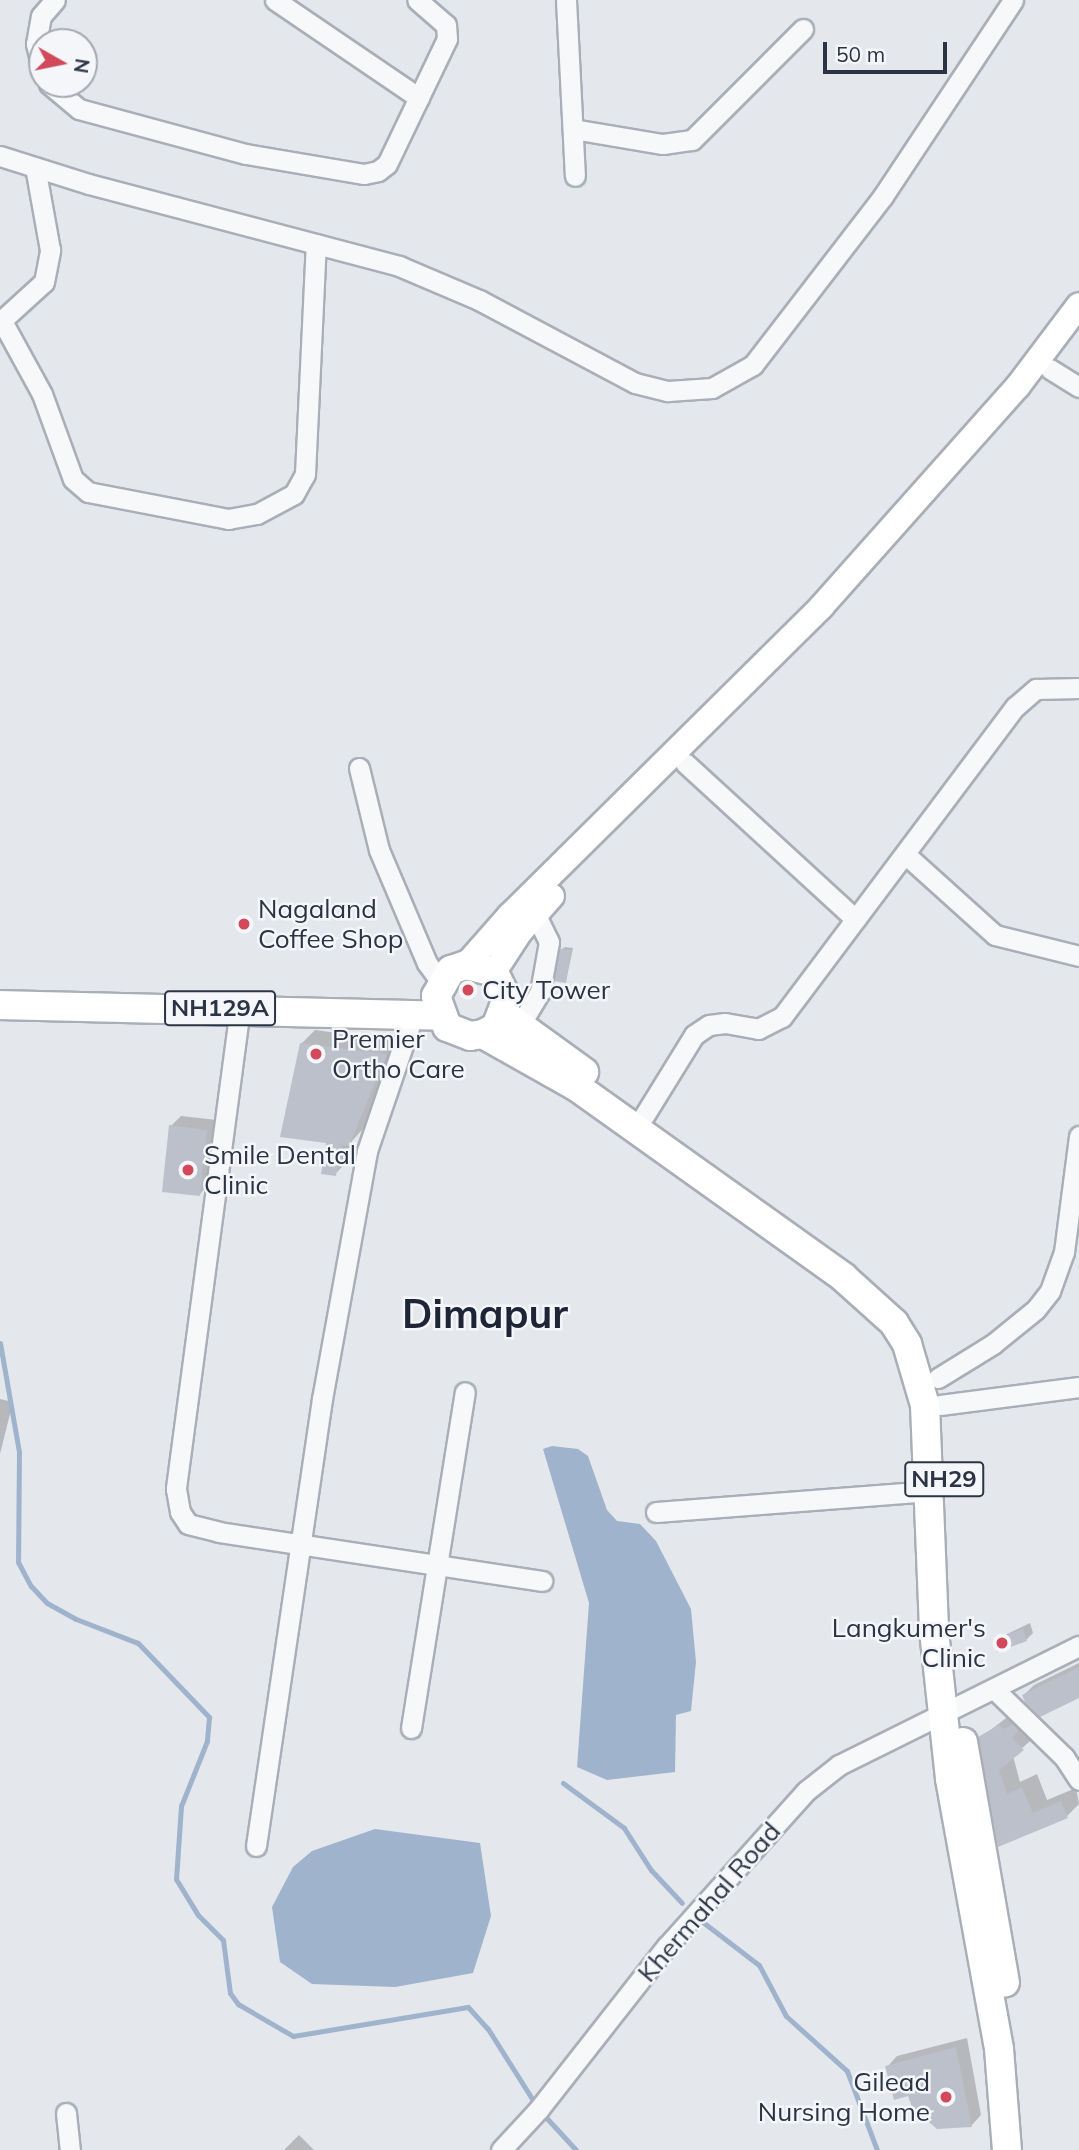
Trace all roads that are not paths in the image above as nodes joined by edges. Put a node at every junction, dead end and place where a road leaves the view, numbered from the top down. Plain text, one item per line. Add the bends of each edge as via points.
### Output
1 (55, 0) edge
2 (275, 0) edge
3 (417, 0) edge
4 (566, 0) edge
5 (1013, 0) edge
6 (38, 28) edge
7 (803, 29) dead end
8 (66, 98) edge
9 (419, 98) junction
10 (573, 129) junction
11 (0, 156) edge
12 (35, 167) junction
13 (575, 176) dead end
14 (316, 244) junction
15 (1079, 305) edge
16 (1, 322) edge
17 (1079, 330) edge
18 (1050, 369) junction
19 (1079, 387) edge
20 (1079, 688) edge
21 (685, 764) junction
22 (359, 768) dead end
23 (905, 854) junction
24 (535, 913) junction
25 (855, 919) junction
26 (1079, 956) edge
27 (466, 965) junction
28 (494, 972) junction
29 (0, 989) edge
30 (432, 1003) junction
31 (0, 1005) edge
32 (240, 1008) junction
33 (512, 1019) junction
34 (483, 1034) junction
35 (644, 1116) junction
36 (1079, 1136) edge
37 (1079, 1387) edge
38 (466, 1392) dead end
39 (939, 1392) junction
40 (930, 1492) junction
41 (656, 1512) dead end
42 (304, 1545) junction
43 (435, 1565) junction
44 (542, 1581) dead end
45 (1079, 1646) edge
46 (994, 1689) junction
47 (950, 1707) junction
48 (411, 1728) dead end
49 (1079, 1780) edge
50 (256, 1846) dead end
51 (66, 2113) dead end
52 (70, 2150) edge
53 (501, 2150) edge
54 (1007, 2150) edge
55 (1023, 2150) edge

1 - 6 street via 41,16
2 - 9 street
3 - 9 street via 446,25 447,39
4 - 10 street
5 - 14 street via 883,196 753,365 712,388 668,391 635,383 479,300 399,266
7 - 10 street via 692,140 663,144
8 - 9 street via 79,109 246,153 364,174 387,164
10 - 13 street
11 - 12 street
12 - 14 street
12 - 16 street via 50,250 44,282
14 - 16 street via 305,474 294,494 257,514 228,519 89,492 74,479 42,394
15 - 27 main road via 1018,386 821,607 510,915
17 - 18 main road
18 - 19 street
18 - 21 main road via 877,571
20 - 23 street via 1047,687 1026,696
21 - 24 main road
21 - 25 street
22 - 30 street via 379,850 427,963
23 - 25 street
23 - 26 street via 995,935
24 - 28 main road
24 - 33 street via 549,942 541,992
25 - 35 street via 776,1021 758,1029 709,1025 694,1035
27 - 28 highway
27 - 30 highway via 451,970
28 - 33 highway
29 - 30 highway, NH129A
30 - 32 highway, NH129A
30 - 34 highway, NH29 via 458,1034
30 - 42 street via 367,1151 322,1399
31 - 32 highway, NH129A
32 - 42 street via 176,1489 180,1512 188,1524
33 - 34 highway
33 - 35 highway, NH29
34 - 40 highway, NH29 via 577,1087 844,1277 894,1323 918,1369
35 - 39 highway, NH29 via 885,1288 915,1321
36 - 39 street via 1064,1252 1050,1291 1036,1309
37 - 39 street
38 - 43 street
39 - 47 highway, NH29
40 - 41 street
40 - 47 highway, NH29
42 - 43 street
42 - 50 street
43 - 44 street
43 - 48 street
45 - 46 street, Khermahal Road
46 - 47 street, Khermahal Road
46 - 49 street via 1064,1757
47 - 53 street, Khermahal Road via 839,1765 807,1791 667,1946 539,2109
47 - 54 highway, NH29 via 961,1846 999,2049
47 - 55 highway, NH29 via 1015,2050
51 - 52 street

